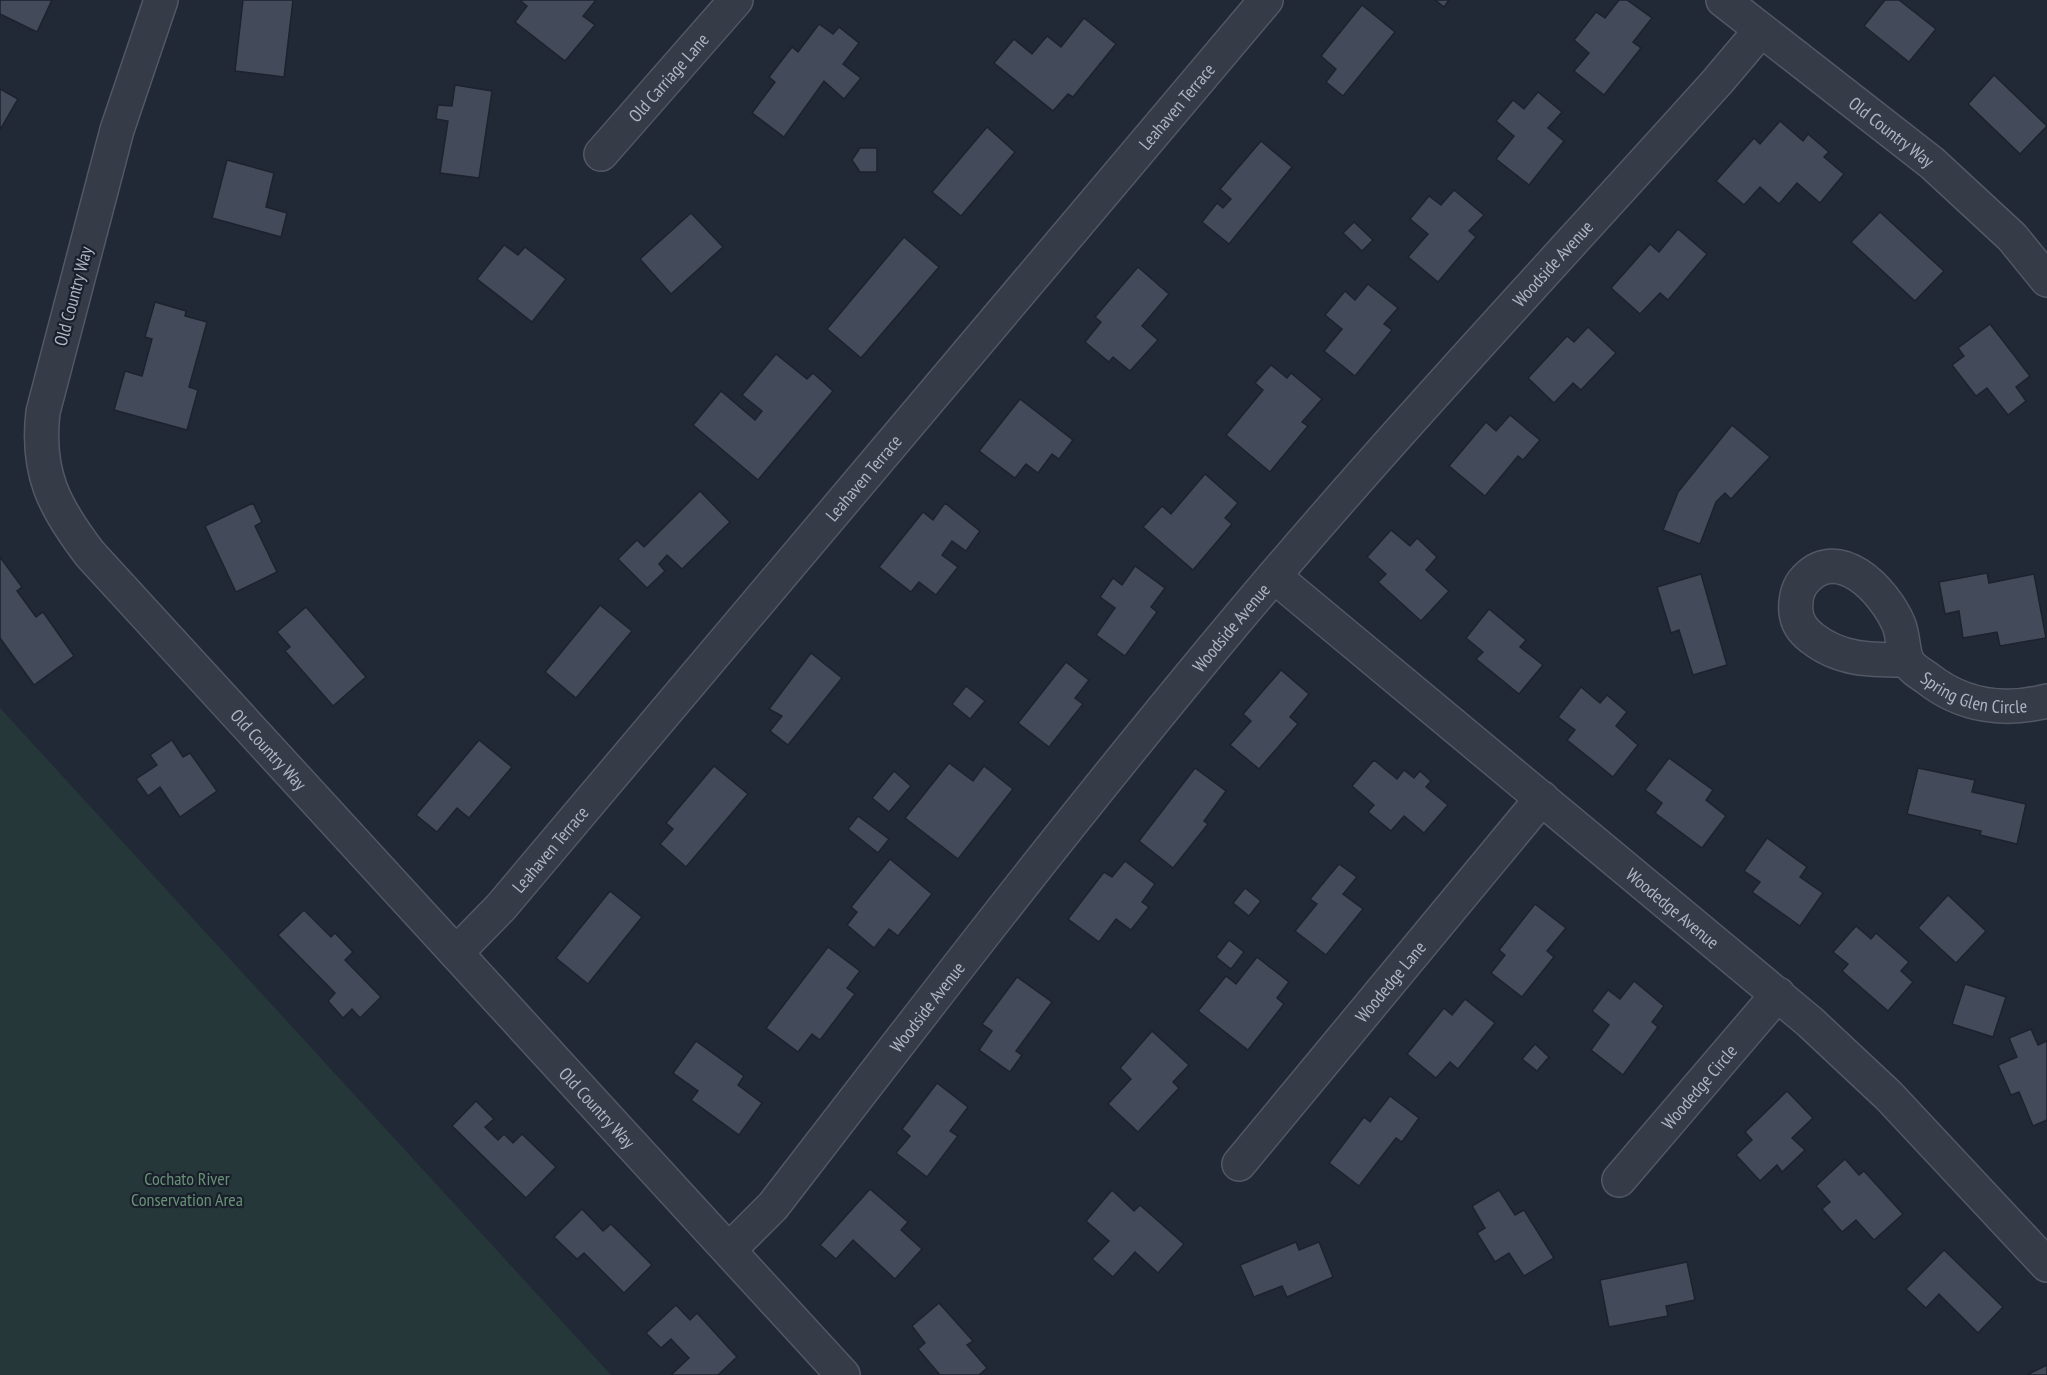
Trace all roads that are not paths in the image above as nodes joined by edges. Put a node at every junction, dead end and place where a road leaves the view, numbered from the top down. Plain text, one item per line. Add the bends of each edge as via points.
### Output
1 (161, 0) edge
2 (736, 0) edge
3 (1266, 0) edge
4 (1723, 0) edge
5 (1761, 30) junction
6 (601, 154) dead end
7 (2047, 280) edge
8 (1274, 576) junction
9 (1907, 660) dead end
10 (2047, 701) edge
11 (1542, 798) junction
12 (456, 953) junction
13 (1778, 994) junction
14 (1239, 1164) dead end
15 (1619, 1180) dead end
16 (729, 1250) junction
17 (2047, 1265) edge
18 (843, 1375) edge

1 - 12 street, Old Country Way via 117,130 45,402 40,434 45,475 62,515 90,554
2 - 6 street, Old Carriage Lane
3 - 12 street, Leahaven Terrace via 488,923
4 - 5 street, Old Country Way
5 - 7 street, Old Country Way via 1932,163 2012,237
5 - 8 street, Woodside Avenue
8 - 11 street, Woodedge Avenue
8 - 16 street, Woodside Avenue via 1058,837 773,1206
9 - 10 street, Spring Glen Circle via 1936,685 1970,702 2008,706
11 - 13 street, Woodedge Avenue
11 - 14 street, Woodedge Lane
12 - 16 street, Old Country Way
13 - 15 street, Woodedge Circle
13 - 17 street, Woodedge Avenue via 1881,1088
16 - 18 street, Old Country Way

